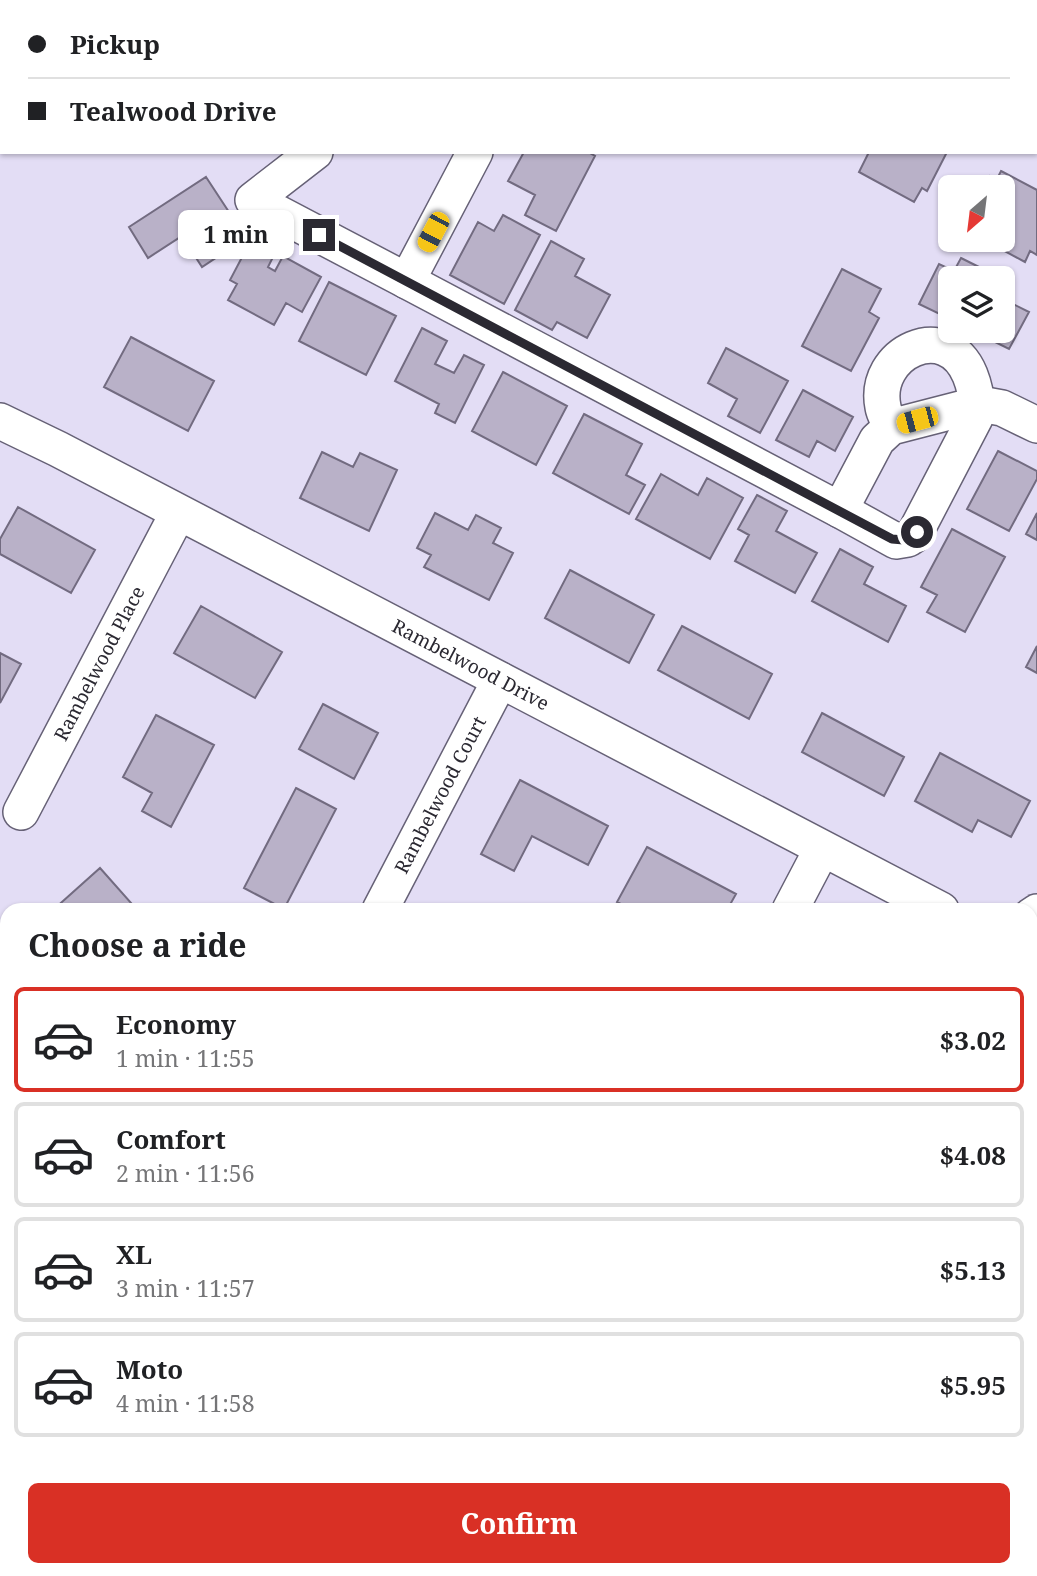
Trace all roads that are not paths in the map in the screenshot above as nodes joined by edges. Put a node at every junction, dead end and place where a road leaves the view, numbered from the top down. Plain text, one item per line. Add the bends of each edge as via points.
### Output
1 (312, 154) edge
2 (474, 154) edge
3 (407, 281) junction
4 (976, 405) junction
5 (0, 421) edge
6 (1037, 425) edge
7 (891, 427) junction
8 (840, 510) junction
9 (178, 513) junction
10 (500, 680) junction
11 (21, 812) dead end
12 (822, 849) junction
13 (384, 903) edge
14 (794, 903) edge
15 (927, 903) edge

1 - 3 street via 253,200
2 - 3 street
3 - 8 street
4 - 6 street via 996,406
4 - 7 street
4 - 7 street via 974,385 961,357 927,345 910,350 888,371 883,407
4 - 8 street via 967,437 911,538 896,541
5 - 9 street, Rambelwood Drive
7 - 8 street via 877,440
9 - 10 street, Rambelwood Drive
9 - 11 street, Rambelwood Place
10 - 12 street, Rambelwood Drive
10 - 13 street, Rambelwood Court
12 - 14 street
12 - 15 street, Rambelwood Drive

